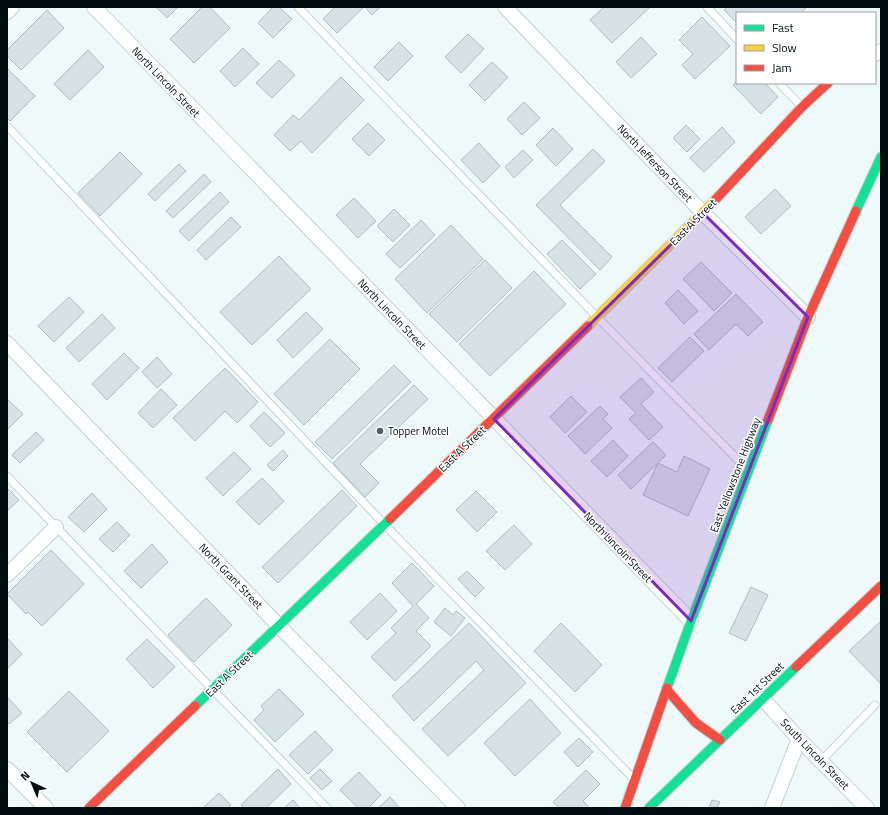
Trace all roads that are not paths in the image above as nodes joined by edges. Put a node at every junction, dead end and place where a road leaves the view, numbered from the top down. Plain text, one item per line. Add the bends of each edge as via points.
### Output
1 (12, 7) edge
2 (94, 7) edge
3 (298, 7) edge
4 (505, 7) edge
5 (707, 7) edge
6 (7, 12) edge
7 (736, 38) edge
8 (780, 84) edge
9 (827, 84) edge
10 (802, 107) junction
11 (7, 126) edge
12 (881, 157) edge
13 (703, 213) junction
14 (597, 317) junction
15 (808, 317) junction
16 (7, 343) edge
17 (494, 419) junction
18 (749, 471) junction
19 (7, 476) edge
20 (384, 524) junction
21 (56, 527) junction
22 (7, 575) edge
23 (881, 586) edge
24 (691, 621) junction
25 (279, 626) junction
26 (212, 689) junction
27 (666, 690) junction
28 (763, 699) junction
29 (875, 705) dead end
30 (799, 739) junction
31 (720, 740) junction
32 (821, 760) junction
33 (7, 768) edge
34 (634, 780) junction
35 (46, 808) edge
36 (89, 808) edge
37 (327, 808) edge
38 (458, 808) edge
39 (625, 808) edge
40 (650, 808) edge
41 (772, 808) edge
42 (867, 808) edge

1 - 6 street
2 - 17 street, North Lincoln Street
3 - 14 lane
4 - 13 street, North Jefferson Street
5 - 7 lane
8 - 10 lane
9 - 10 street, East A Street
10 - 13 street, East A Street
11 - 20 lane
12 - 15 street, East Yellowstone Highway
13 - 14 street, East A Street
13 - 15 street, North Jefferson Street
14 - 17 street, East A Street
14 - 18 lane
15 - 18 street, East Yellowstone Highway
16 - 25 street, North Grant Street
17 - 20 street, East A Street
17 - 24 street, North Lincoln Street
18 - 24 street, East Yellowstone Highway
19 - 21 lane
20 - 25 street, East A Street
20 - 34 lane
21 - 22 street
21 - 26 lane
23 - 28 street, East 1st Street
24 - 27 street, East Yellowstone Highway
25 - 26 street, East A Street
25 - 38 street, North Grant Street
26 - 36 street, East A Street
26 - 37 lane
27 - 31 street via 696,722
27 - 34 street, East Yellowstone Highway
28 - 30 street, South Lincoln Street
28 - 31 street, East 1st Street
29 - 32 lane
30 - 32 street, South Lincoln Street
30 - 41 street
31 - 40 street, East 1st Street
32 - 42 street, South Lincoln Street
33 - 35 street
34 - 39 street, East Yellowstone Highway

